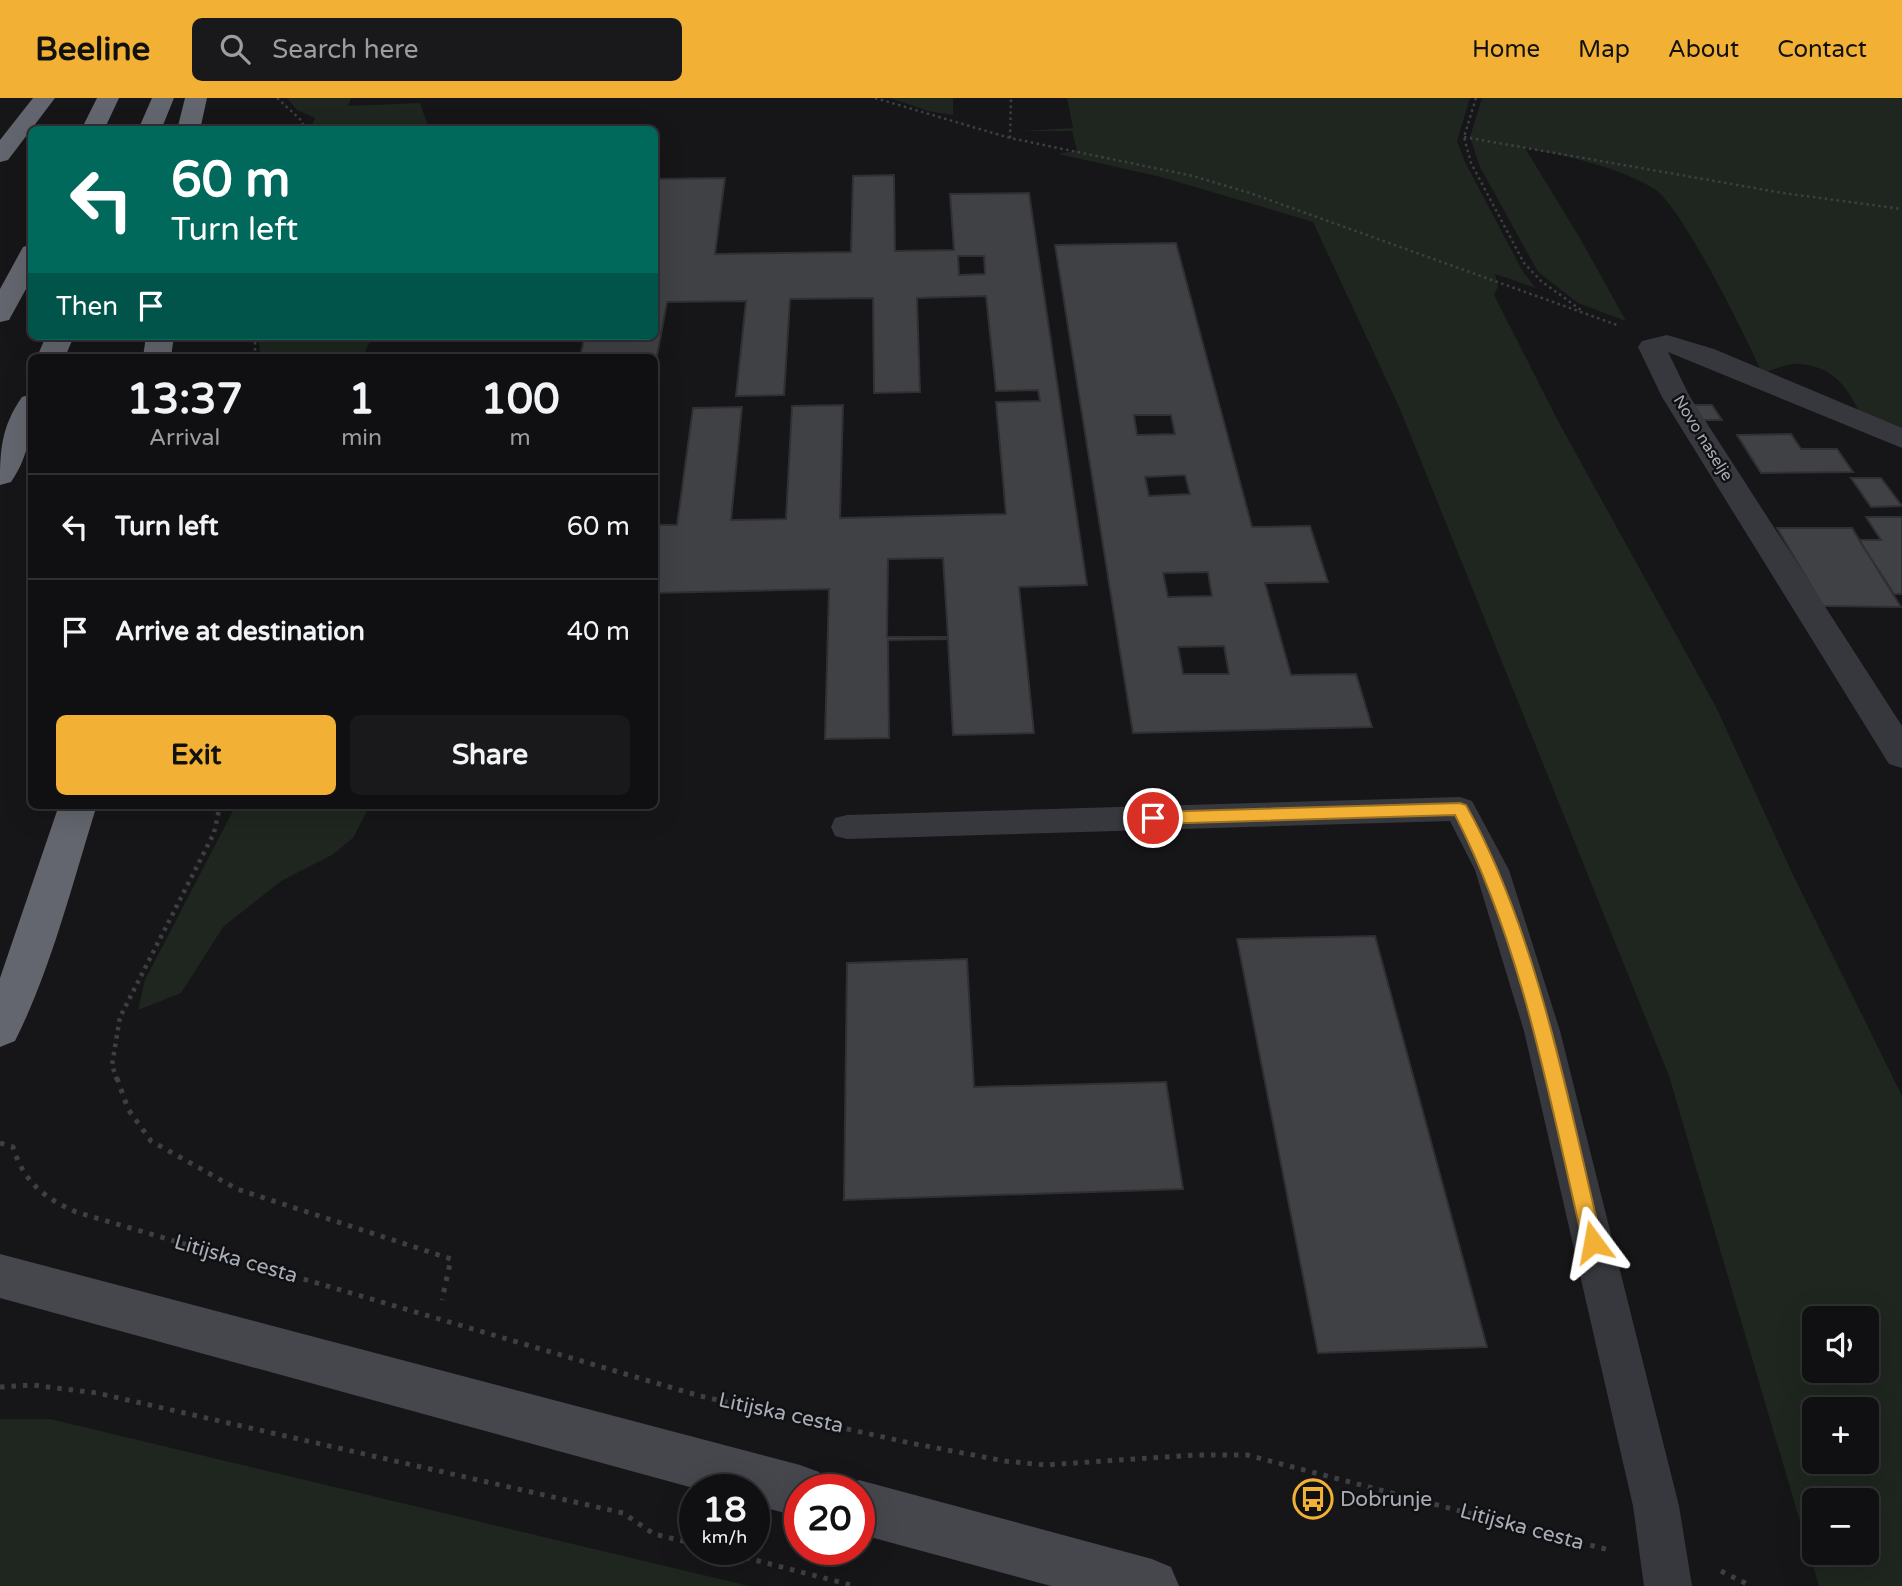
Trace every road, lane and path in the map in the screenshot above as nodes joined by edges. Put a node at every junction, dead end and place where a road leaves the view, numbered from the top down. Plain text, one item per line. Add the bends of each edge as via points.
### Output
1 (44, 98) edge
2 (108, 98) edge
3 (163, 98) edge
4 (196, 98) edge
5 (277, 98) edge
6 (875, 98) edge
7 (1011, 98) edge
8 (1476, 98) edge
9 (94, 126) edge
10 (151, 126) edge
11 (189, 126) edge
12 (304, 126) edge
13 (1464, 137) junction
14 (1010, 138) junction
15 (0, 155) edge
16 (1902, 209) edge
17 (28, 259) edge
18 (0, 314) edge
19 (1591, 316) junction
20 (1667, 343) junction
21 (28, 412) edge
22 (1902, 439) edge
23 (0, 476) edge
24 (1902, 755) edge
25 (77, 809) edge
26 (219, 809) edge
27 (847, 827) dead end
28 (0, 1029) edge
29 (0, 1143) edge
30 (0, 1276) edge
31 (442, 1300) dead end
32 (0, 1387) edge
33 (784, 1487) edge
34 (875, 1511) edge
35 (679, 1540) edge
36 (1606, 1549) dead end
37 (770, 1564) edge
38 (1714, 1570) dead end
39 (855, 1586) edge
40 (1152, 1586) edge
41 (1668, 1586) edge
42 (1751, 1586) edge

1 - 15 highway
2 - 9 highway
3 - 10 highway
4 - 11 highway
5 - 12 path
6 - 14 path
7 - 14 path
8 - 13 path
13 - 16 path via 1783,193
13 - 19 path via 1471,163 1524,263 1560,296
14 - 19 path via 1193,176 1250,193
17 - 18 highway
19 - 20 path
20 - 22 street
20 - 24 street, Novo naselje via 1652,347 1676,397
21 - 23 highway
25 - 28 highway via 27,963
26 - 31 path via 214,833 120,1017 112,1065 128,1109 151,1141 237,1189 451,1259
27 - 41 lane via 1460,809 1492,870 1542,1031 1656,1506
29 - 36 path, Litijska cesta via 13,1147 25,1179 38,1194 76,1212 700,1396 922,1445 1044,1465 1098,1465 1214,1453 1247,1455
30 - 33 main road
32 - 35 path via 32,1385 97,1393 623,1513 654,1534
34 - 40 main road
37 - 39 path
38 - 42 path

